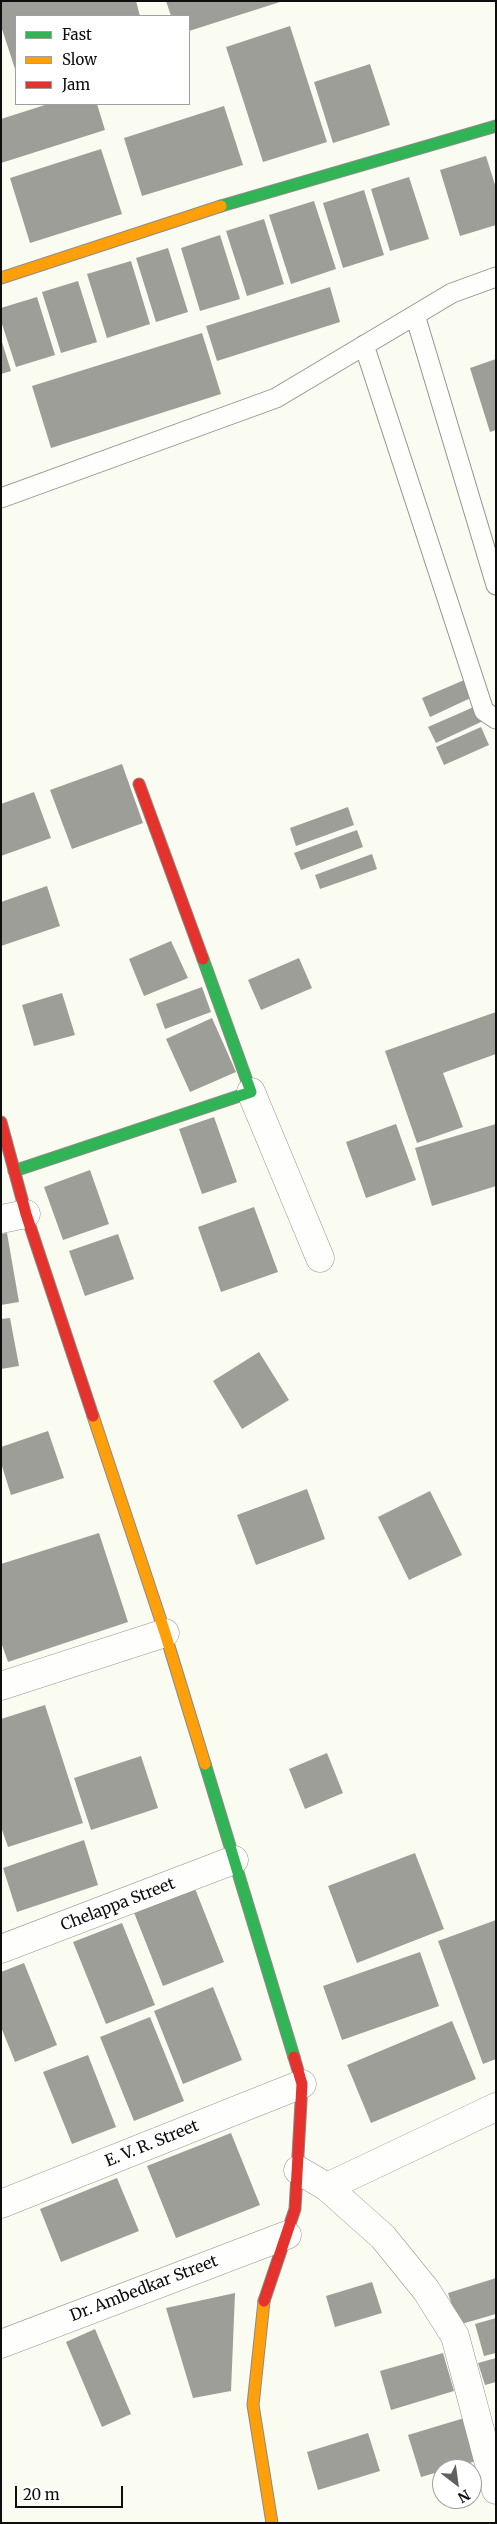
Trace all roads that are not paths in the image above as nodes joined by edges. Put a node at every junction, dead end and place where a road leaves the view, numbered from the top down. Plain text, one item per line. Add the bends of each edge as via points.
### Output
1 (496, 126) edge
2 (496, 277) edge
3 (1, 278) edge
4 (415, 315) junction
5 (364, 345) junction
6 (1, 498) edge
7 (496, 584) edge
8 (496, 719) edge
9 (139, 784) dead end
10 (251, 1092) junction
11 (1, 1122) edge
12 (14, 1171) junction
13 (14, 1217) edge
14 (320, 1258) dead end
15 (165, 1633) junction
16 (1, 1686) edge
17 (234, 1860) junction
18 (1, 1949) edge
19 (302, 2084) junction
20 (496, 2107) edge
21 (298, 2170) junction
22 (327, 2188) junction
23 (1, 2204) edge
24 (287, 2235) junction
25 (1, 2344) edge
26 (496, 2490) edge
27 (272, 2523) edge

1 - 3 street via 168,222
2 - 4 lane via 452,293
4 - 5 lane
4 - 7 lane
5 - 6 lane via 276,398
5 - 8 lane via 484,711
9 - 10 street
10 - 12 street
10 - 14 street
11 - 12 street
12 - 13 street
13 - 15 street
15 - 16 street
15 - 17 street
17 - 18 street, Chelappa Street
17 - 19 street
19 - 21 street
19 - 23 street, E. V. R. Street
20 - 22 street
21 - 22 street
21 - 24 street via 295,2209
22 - 26 street via 382,2237 426,2290 455,2336
24 - 25 street, Dr. Ambedkar Street
24 - 27 street via 263,2304 253,2404

